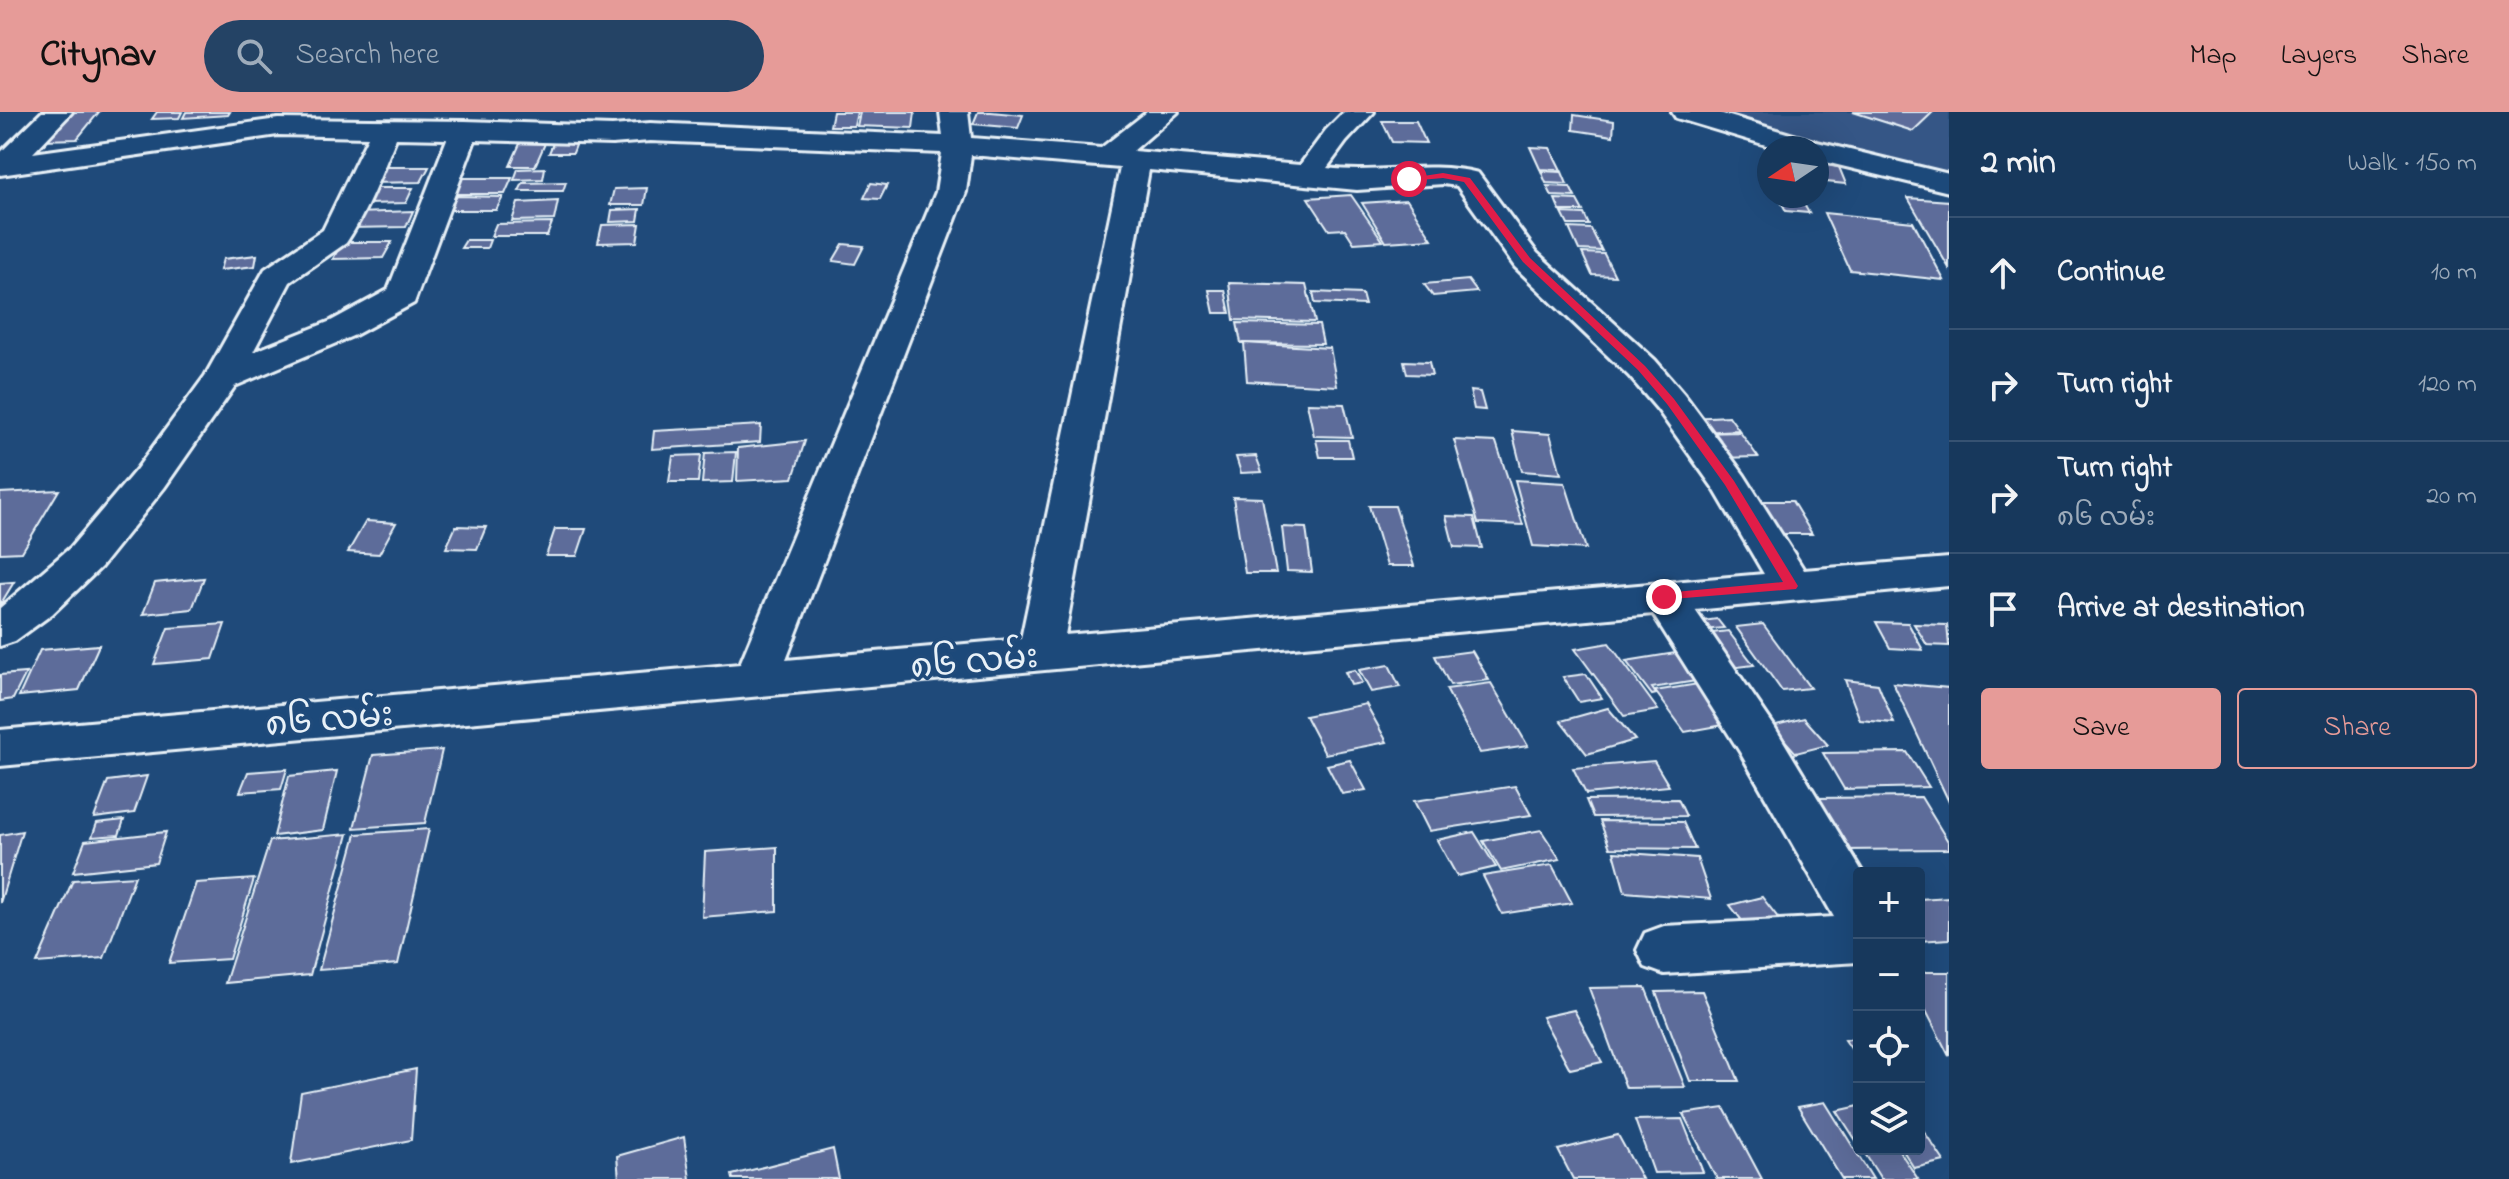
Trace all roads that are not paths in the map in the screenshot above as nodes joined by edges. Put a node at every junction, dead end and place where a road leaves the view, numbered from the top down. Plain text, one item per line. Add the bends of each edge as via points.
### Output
1 (58, 112) edge
2 (1164, 112) edge
3 (1360, 112) edge
4 (1686, 112) edge
5 (318, 120) edge
6 (576, 123) edge
7 (722, 123) edge
8 (956, 128) edge
9 (465, 129) junction
10 (385, 130) junction
11 (1766, 136) edge
12 (1829, 154) edge
13 (1122, 158) junction
14 (2, 166) edge
15 (1308, 175) junction
16 (1949, 183) edge
17 (222, 378) junction
18 (1949, 573) edge
19 (1792, 586) junction
20 (1664, 597) junction
21 (0, 630) edge
22 (1040, 654) junction
23 (756, 679) junction
24 (0, 748) edge
25 (1853, 902) edge
26 (1857, 939) edge
27 (1664, 950) dead end

1 - 14 street
2 - 13 street
3 - 15 street
4 - 11 street
5 - 10 street
5 - 14 street
6 - 7 street via 650,132
6 - 9 street
7 - 8 street
8 - 13 street
8 - 23 street via 951,192
9 - 10 street
9 - 17 street via 402,296 343,328
10 - 17 street via 335,236 277,276
12 - 16 street
13 - 15 street
13 - 22 street
15 - 19 street via 1357,181 1443,175 1467,179 1526,260 1642,368 1671,402 1730,484
17 - 21 street via 86,557
18 - 19 street, ၈၆ လမ်း
19 - 20 street, ၈၆ လမ်း
20 - 22 street, ၈၆ လမ်း
20 - 25 street via 1757,739
22 - 23 street, ၈၆ လမ်း
23 - 24 street, ၈၆ လမ်း
26 - 27 street

